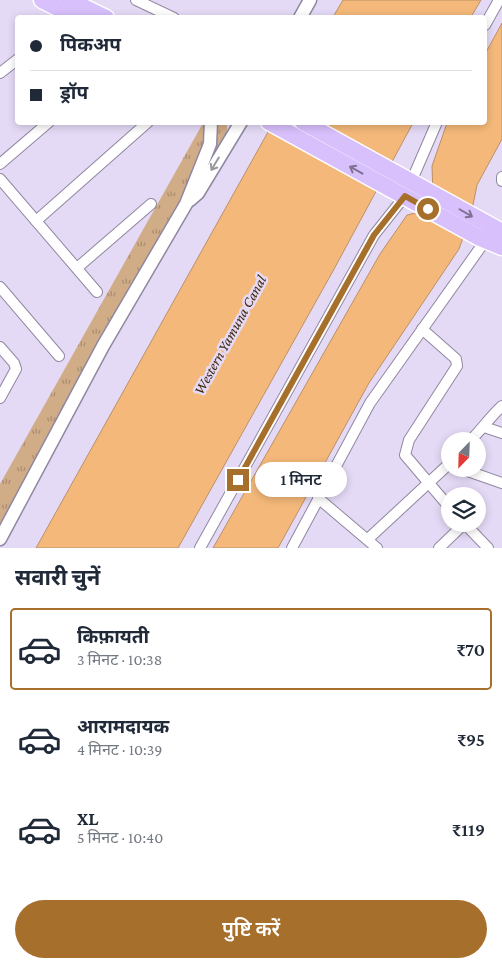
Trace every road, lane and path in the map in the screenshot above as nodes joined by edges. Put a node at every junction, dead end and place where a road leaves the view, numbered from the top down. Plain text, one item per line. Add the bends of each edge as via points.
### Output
1 (42, 0) edge
2 (136, 0) edge
3 (310, 0) edge
4 (499, 0) edge
5 (151, 3) edge
6 (73, 13) edge
7 (86, 15) edge
8 (169, 15) edge
9 (302, 15) edge
10 (487, 21) edge
11 (15, 61) edge
12 (0, 73) edge
13 (45, 125) edge
14 (145, 125) edge
15 (211, 125) edge
16 (239, 125) edge
17 (275, 125) edge
18 (308, 125) edge
19 (437, 125) edge
20 (0, 164) edge
21 (502, 177) edge
22 (0, 179) edge
23 (502, 181) edge
24 (408, 189) junction
25 (151, 204) dead end
26 (186, 204) junction
27 (36, 221) junction
28 (492, 231) edge
29 (502, 247) edge
30 (77, 268) junction
31 (0, 287) edge
32 (97, 292) dead end
33 (422, 329) junction
34 (0, 347) edge
35 (59, 356) dead end
36 (0, 398) edge
37 (502, 406) edge
38 (484, 427) junction
39 (479, 432) edge
40 (502, 433) edge
41 (441, 471) edge
42 (486, 477) edge
43 (427, 483) junction
44 (502, 483) edge
45 (318, 498) junction
46 (441, 498) edge
47 (456, 532) edge
48 (473, 532) edge
49 (368, 539) junction
50 (0, 540) edge
51 (200, 548) edge
52 (292, 548) edge
53 (376, 548) edge
54 (439, 548) edge
55 (488, 548) edge

1 - 6 highway
2 - 5 street
3 - 9 street
4 - 10 street
5 - 8 street
6 - 7 highway
11 - 12 street
13 - 20 street
14 - 27 street
15 - 26 street via 210,144
16 -> 26 street via 198,193
24 -> 17 highway
18 - 24 highway
19 - 24 street
21 - 23 street
22 - 27 street
24 - 28 highway
24 - 51 street via 374,235
25 - 30 street
26 - 50 street via 103,346
27 - 30 street
28 - 29 highway
28 - 33 street
30 - 32 street
31 - 35 street
33 - 43 street via 458,362 405,450 408,460
33 - 45 street via 370,403
34 - 36 street via 16,369
37 - 38 street
38 - 39 street
38 - 40 street
41 - 43 street
42 - 44 street
43 - 46 street
43 - 49 street
45 - 49 street
45 - 52 street
47 - 54 street
48 - 55 street
49 - 53 street

